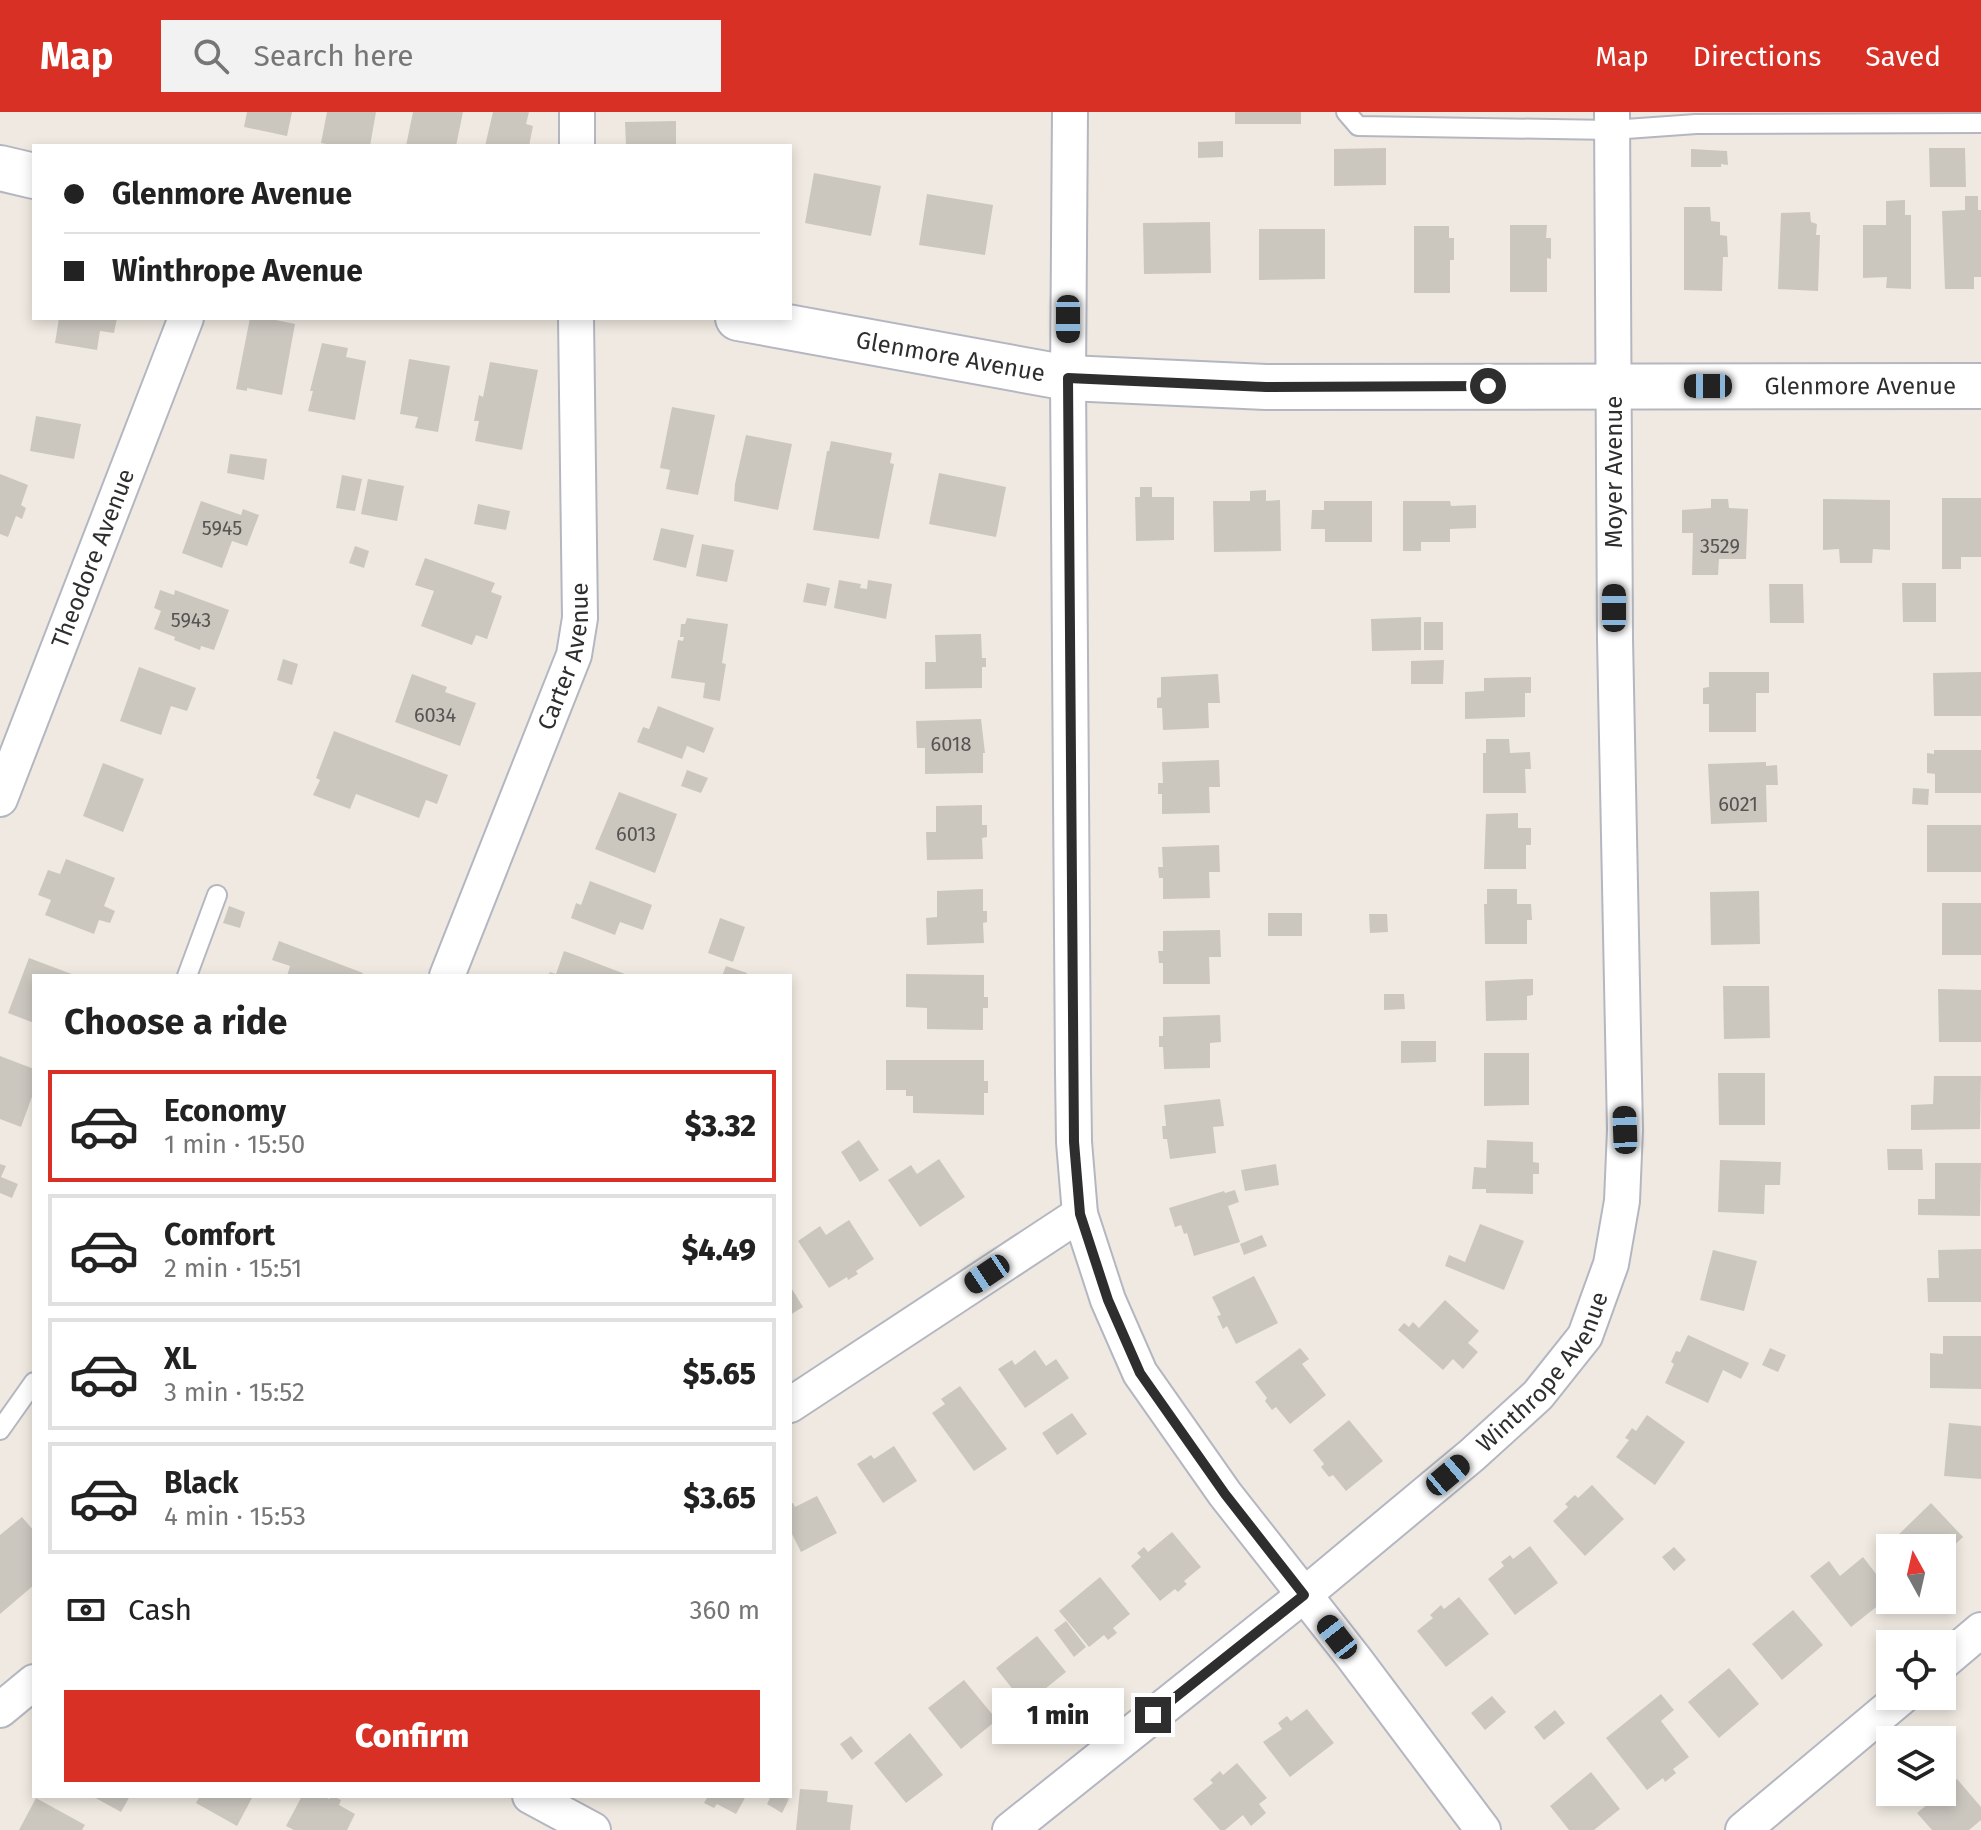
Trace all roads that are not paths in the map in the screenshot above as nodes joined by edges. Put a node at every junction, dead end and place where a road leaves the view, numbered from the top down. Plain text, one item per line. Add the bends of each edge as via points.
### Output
1 (577, 112) edge
2 (1070, 112) edge
3 (1346, 112) edge
4 (1842, 118) edge
5 (1612, 121) edge
6 (1981, 123) edge
7 (577, 144) edge
8 (0, 168) edge
9 (32, 176) edge
10 (185, 320) edge
11 (576, 320) edge
12 (749, 320) edge
13 (1068, 378) junction
14 (1614, 386) junction
15 (1981, 386) edge
16 (0, 799) edge
17 (1619, 880) joint
18 (217, 895) dead end
19 (188, 974) edge
20 (448, 974) edge
21 (1080, 1214) junction
22 (32, 1385) edge
23 (792, 1404) edge
24 (0, 1430) edge
25 (1304, 1595) junction
26 (1981, 1630) edge
27 (1956, 1651) edge
28 (32, 1684) edge
29 (0, 1710) edge
30 (1886, 1710) edge
31 (534, 1798) edge
32 (593, 1830) edge
33 (1010, 1830) edge
34 (1483, 1830) edge
35 (1743, 1830) edge

1 - 7 street
2 - 13 street
3 - 5 lane via 1358,126
4 - 5 lane via 1696,124
4 - 6 lane
5 - 14 street, Moyer Avenue
8 - 9 street
10 - 16 street, Theodore Avenue
11 - 20 street, Carter Avenue via 580,618 574,655
12 - 13 street, Glenmore Avenue
13 - 14 street, Glenmore Avenue via 1266,387
13 - 21 street via 1074,1142
14 - 15 street, Glenmore Avenue
14 - 17 street, Moyer Avenue
17 - 25 street, Winthrope Avenue via 1622,1201 1611,1264 1585,1336 1538,1395
18 - 19 lane
21 - 23 street
21 - 25 street via 1108,1300 1140,1373
22 - 24 lane
25 - 33 street, Winthrope Avenue
25 - 34 street
26 - 27 street
28 - 29 street
30 - 35 street
31 - 32 street

